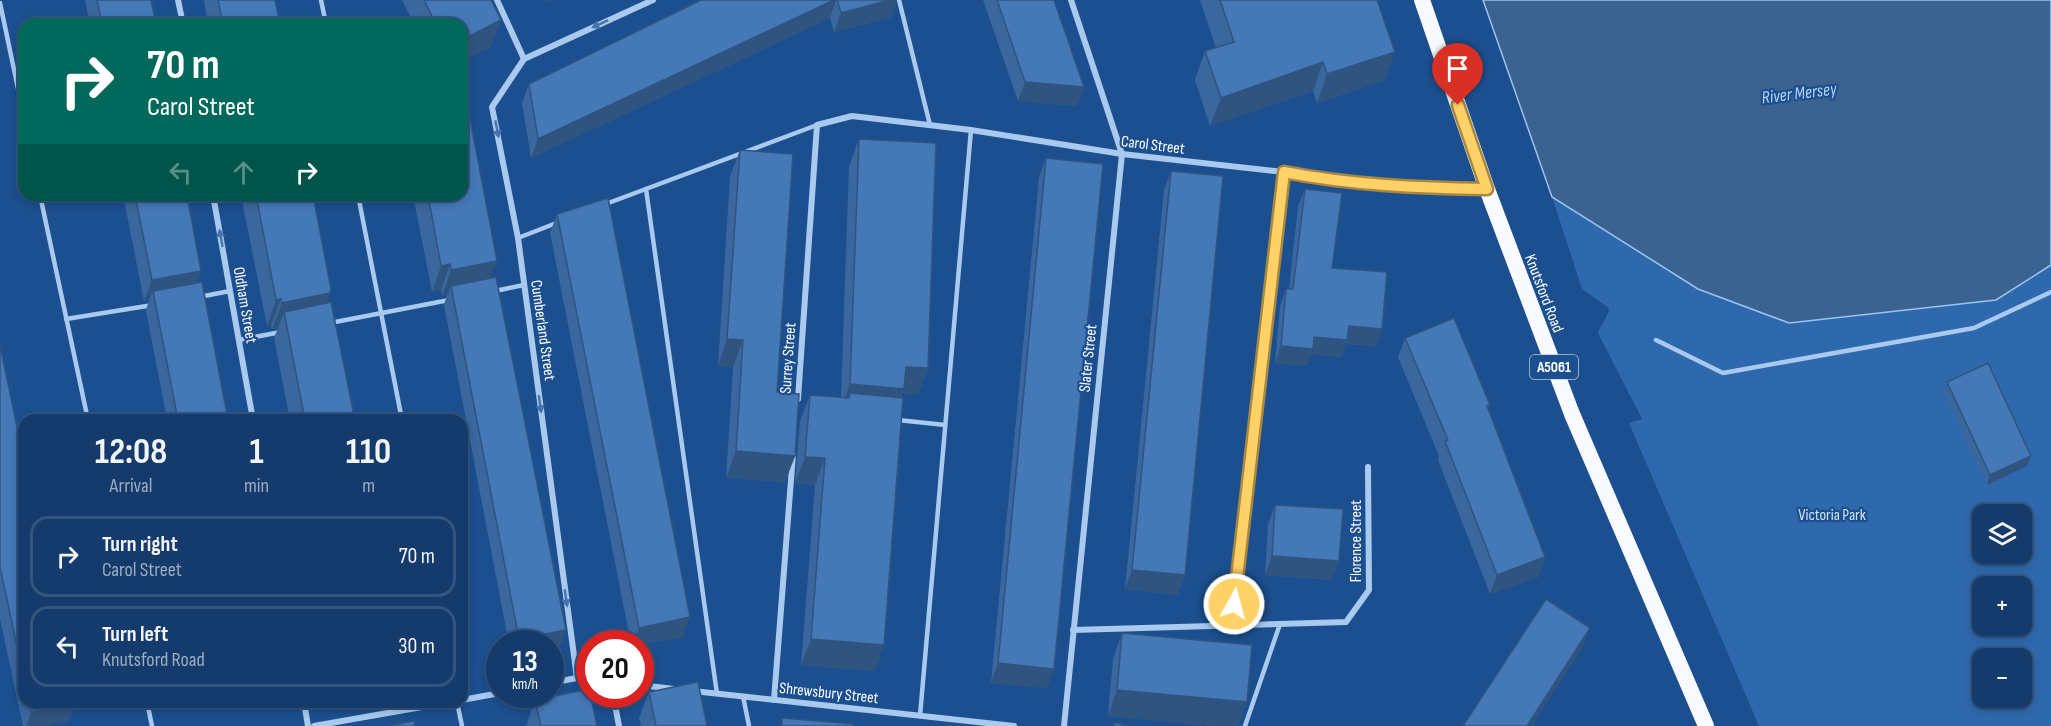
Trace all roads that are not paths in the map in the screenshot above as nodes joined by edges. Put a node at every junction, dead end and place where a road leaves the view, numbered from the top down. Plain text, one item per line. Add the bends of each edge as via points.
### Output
1 (178, 0) edge
2 (321, 0) edge
3 (497, 0) edge
4 (653, 0) edge
5 (899, 0) edge
6 (1071, 0) edge
7 (1422, 0) edge
8 (0, 3) edge
9 (637, 3) edge
10 (182, 18) edge
11 (325, 18) edge
12 (524, 59) junction
13 (18, 88) edge
14 (817, 125) junction
15 (931, 126) junction
16 (971, 130) junction
17 (1122, 154) junction
18 (1284, 172) junction
19 (646, 189) junction
20 (1487, 189) junction
21 (41, 201) edge
22 (214, 201) edge
23 (359, 201) edge
24 (592, 209) edge
25 (560, 222) edge
26 (518, 238) junction
27 (524, 285) junction
28 (230, 291) junction
29 (491, 292) edge
30 (2051, 292) edge
31 (195, 297) edge
32 (458, 298) edge
33 (160, 303) edge
34 (381, 314) junction
35 (66, 319) junction
36 (326, 324) edge
37 (293, 330) edge
38 (239, 340) junction
39 (1656, 340) dead end
40 (797, 410) edge
41 (87, 414) edge
42 (252, 414) edge
43 (401, 414) edge
44 (888, 419) edge
45 (945, 425) junction
46 (794, 444) edge
47 (1368, 468) dead end
48 (1280, 624) junction
49 (1231, 626) junction
50 (1073, 630) junction
51 (576, 671) edge
52 (654, 686) edge
53 (717, 693) junction
54 (486, 696) edge
55 (743, 696) junction
56 (468, 699) edge
57 (774, 700) junction
58 (148, 708) edge
59 (305, 708) edge
60 (416, 708) edge
61 (458, 708) edge
62 (616, 708) edge
63 (920, 716) junction
64 (152, 726) edge
65 (308, 726) edge
66 (314, 726) edge
67 (462, 726) edge
68 (619, 726) edge
69 (749, 726) edge
70 (1014, 726) edge
71 (1064, 726) edge
72 (1245, 726) edge
73 (1706, 726) edge

1 - 10 street
2 - 11 lane
3 - 12 street
4 - 9 street
5 - 15 lane
6 - 17 street, Slater Street
7 - 20 highway, Knutsford Road / A5061
8 - 13 lane
9 -> 12 street
12 -> 26 street, Cumberland Street via 492,107
14 - 15 street, Carol Street via 852,116
14 - 19 lane
14 - 40 street, Surrey Street
15 - 16 street, Carol Street
16 - 17 street, Carol Street
16 - 45 lane
17 - 18 street, Carol Street
17 - 50 street, Slater Street
18 - 20 street, Carol Street via 1416,188
18 - 49 lane
19 - 24 lane
19 - 53 lane
20 - 73 highway, Knutsford Road / A5061 via 1572,414
21 - 35 lane
28 -> 22 street, Oldham Street
23 - 34 lane
25 - 26 lane
26 - 27 street, Cumberland Street
27 - 29 lane
27 -> 51 street, Cumberland Street
28 - 31 lane
28 - 38 street, Oldham Street
30 - 39 lane via 1974,328 1723,373
32 - 34 lane
33 - 35 lane
34 - 36 lane
34 - 43 lane
35 - 41 lane
37 - 38 lane
38 - 42 street, Oldham Street
44 - 45 lane
45 - 63 lane
46 - 57 street
47 - 48 street, Florence Street via 1369,590 1346,622
48 - 49 street, Florence Street
48 - 72 lane
49 - 50 street, Florence Street
50 - 71 street, Slater Street
52 - 53 street, Shrewsbury Street
53 - 55 street, Shrewsbury Street
54 - 56 street
55 - 57 street, Shrewsbury Street
55 - 69 lane
57 - 63 street, Shrewsbury Street
58 - 64 lane
59 - 65 street
60 - 66 street
61 - 67 lane
62 - 68 street
63 - 70 street, Shrewsbury Street

